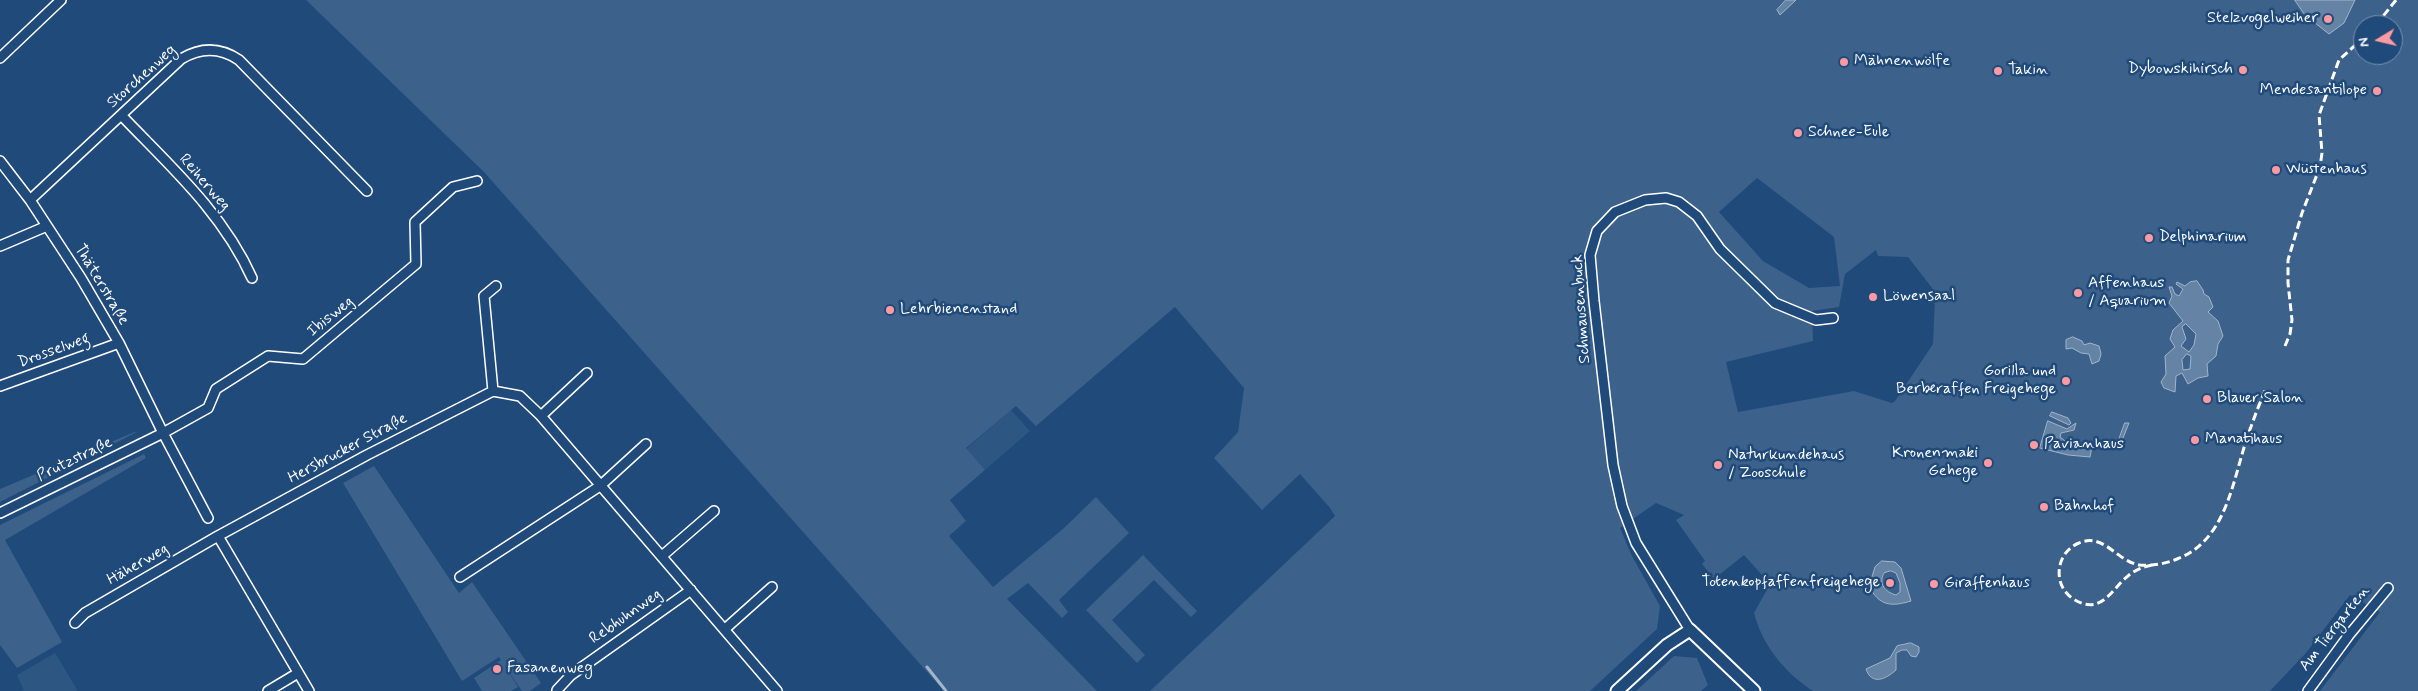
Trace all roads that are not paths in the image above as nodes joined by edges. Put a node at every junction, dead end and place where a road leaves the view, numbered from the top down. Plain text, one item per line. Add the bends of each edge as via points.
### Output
1 (61, 0) edge
2 (0, 58) edge
3 (122, 116) junction
4 (0, 161) edge
5 (477, 180) dead end
6 (367, 191) dead end
7 (30, 200) junction
8 (47, 226) junction
9 (0, 246) edge
10 (252, 278) dead end
11 (496, 286) dead end
12 (1833, 318) dead end
13 (119, 343) junction
14 (587, 373) dead end
15 (0, 386) edge
16 (493, 391) junction
17 (541, 416) junction
18 (163, 433) junction
19 (646, 444) dead end
20 (600, 486) junction
21 (714, 511) dead end
22 (0, 513) edge
23 (208, 518) dead end
24 (218, 536) junction
25 (662, 556) junction
26 (460, 577) dead end
27 (772, 587) dead end
28 (2388, 588) dead end
29 (691, 590) junction
30 (75, 623) dead end
31 (725, 629) junction
32 (1690, 630) junction
33 (298, 674) junction
34 (557, 690) dead end
35 (268, 691) edge
36 (309, 691) edge
37 (777, 691) edge
38 (1617, 691) edge
39 (1754, 691) edge
40 (2308, 691) edge

1 - 2 street
3 - 6 street, Storchenweg via 191,53 209,49 230,54
3 - 7 street, Storchenweg
3 - 10 street, Reiherweg via 202,198 243,257
4 - 7 street, Thäterstraße
5 - 18 street, Ibisweg via 453,187 416,222 416,264 336,332 302,359 268,356 216,389 208,408
7 - 8 street, Thäterstraße
8 - 9 street
8 - 13 street, Thäterstraße
11 - 16 street via 484,296
12 - 32 street, Schmausenbuck via 1816,320 1775,303 1720,249 1697,216 1679,202 1666,198 1645,200 1615,212 1597,230 1590,255 1593,292 1613,465 1622,506 1636,542
13 - 15 street, Drosselweg
13 - 18 street, Thäterstraße
14 - 17 street
16 - 17 street via 520,396
16 - 24 street, Hersbrucker Straße
17 - 20 street
18 - 22 street, Prutzstraße
18 - 23 street, Thäterstraße
19 - 20 street
20 - 25 street
20 - 26 street
21 - 25 street
24 - 30 street, Häherweg via 85,613
24 - 33 street
25 - 29 street
27 - 31 street
28 - 40 street, Am Tiergarten
29 - 31 street
29 - 34 street, Rebhuhnweg via 571,675
31 - 37 street
32 - 38 street
32 - 39 street
33 - 35 street
33 - 36 street

